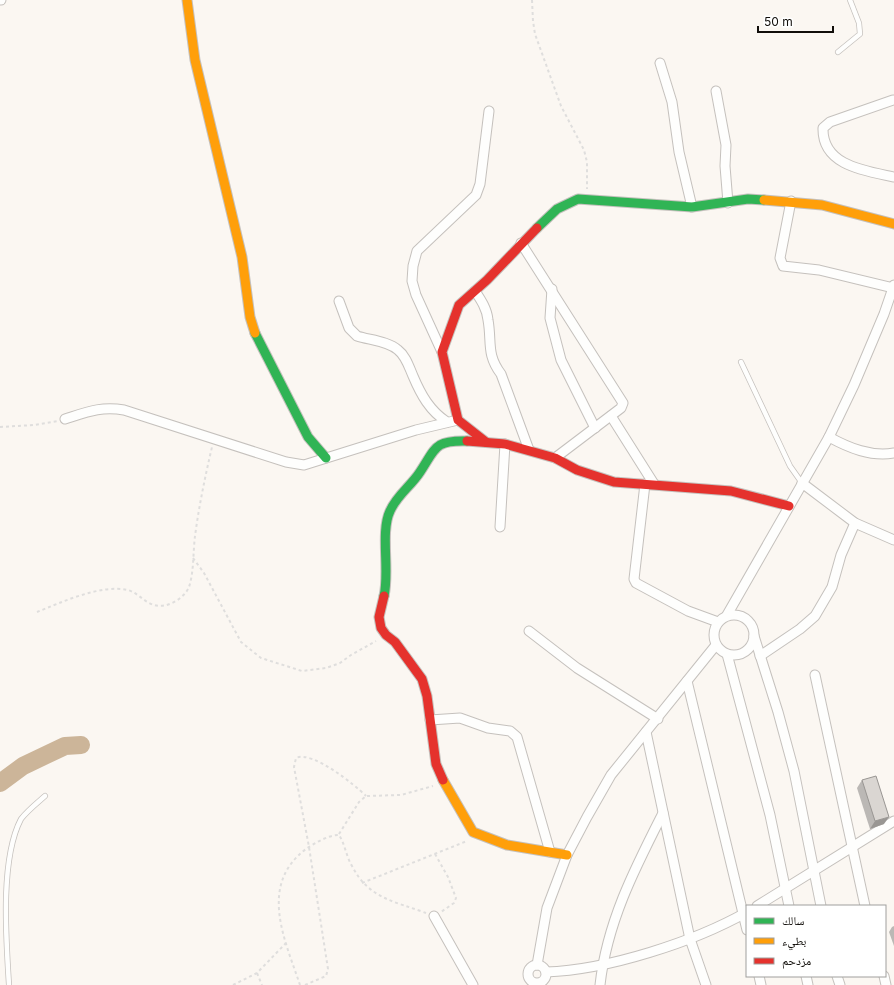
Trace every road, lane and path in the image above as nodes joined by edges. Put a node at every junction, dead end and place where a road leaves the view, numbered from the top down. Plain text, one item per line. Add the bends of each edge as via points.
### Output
1 (187, 0) edge
2 (532, 0) edge
3 (850, 0) edge
4 (838, 52) dead end
5 (660, 63) dead end
6 (716, 91) dead end
7 (894, 100) edge
8 (489, 111) dead end
9 (894, 177) edge
10 (587, 199) junction
11 (792, 201) junction
12 (728, 203) junction
13 (692, 207) junction
14 (894, 224) edge
15 (521, 243) junction
16 (893, 286) edge
17 (552, 290) junction
18 (475, 291) junction
19 (339, 301) dead end
20 (442, 352) junction
21 (741, 362) dead end
22 (611, 416) junction
23 (65, 419) joint
24 (458, 420) junction
25 (447, 422) junction
26 (0, 427) edge
27 (595, 428) junction
28 (829, 437) junction
29 (214, 438) junction
30 (486, 442) junction
31 (505, 444) junction
32 (529, 450) junction
33 (894, 453) edge
34 (326, 458) junction
35 (556, 458) junction
36 (802, 483) junction
37 (649, 484) junction
38 (789, 506) junction
39 (855, 523) junction
40 (500, 527) dead end
41 (894, 540) edge
42 (192, 557) junction
43 (37, 612) dead end
44 (728, 615) junction
45 (718, 622) junction
46 (529, 631) dead end
47 (386, 635) junction
48 (754, 636) junction
49 (716, 645) junction
50 (727, 654) junction
51 (760, 656) junction
52 (815, 675) dead end
53 (687, 681) junction
54 (658, 719) junction
55 (430, 720) junction
56 (646, 732) junction
57 (444, 783) junction
58 (45, 796) dead end
59 (366, 796) junction
60 (663, 812) junction
61 (894, 821) edge
62 (339, 835) junction
63 (479, 836) junction
64 (309, 847) junction
65 (852, 848) junction
66 (550, 852) junction
67 (435, 854) junction
68 (567, 855) junction
69 (814, 870) junction
70 (362, 883) junction
71 (785, 890) junction
72 (759, 905) edge
73 (789, 905) edge
74 (821, 905) edge
75 (865, 905) edge
76 (745, 913) edge
77 (434, 916) junction
78 (690, 939) junction
79 (286, 943) junction
80 (602, 963) junction
81 (537, 965) junction
82 (546, 972) junction
83 (257, 973) junction
84 (537, 984) edge
85 (9, 985) edge
86 (233, 985) edge
87 (262, 985) edge
88 (300, 985) edge
89 (306, 985) edge
90 (473, 985) edge
91 (600, 985) edge
92 (706, 985) edge

1 - 34 street via 195,60 242,257 254,331 308,437
2 - 10 path via 535,34 562,106 584,150 587,162
3 - 4 lane via 860,34
5 - 13 street via 672,102 678,152
6 - 12 street via 726,144
7 - 9 street via 830,122 823,128 823,135 827,146 843,164
8 - 20 street via 480,184 476,195 417,251 413,266 412,281 416,295
10 - 13 street
10 - 15 street via 578,199 557,209
11 - 12 street via 748,199
11 - 14 street via 822,205
11 - 16 street via 780,258 783,266 819,270
12 - 13 street
15 - 17 street
15 - 18 street
16 - 28 street via 854,385
17 - 22 street via 623,403
17 - 27 street via 550,318 561,360
18 - 20 street via 459,305
18 - 32 street via 485,306 489,320 491,356 501,374
19 - 25 street via 352,332 399,350 429,407
20 - 24 street
21 - 36 lane via 790,466
22 - 27 street
22 - 37 street
23 - 26 path via 34,425
23 - 29 street via 94,409 109,407
24 - 25 street
24 - 30 street
25 - 34 street
27 - 35 street
28 - 33 street via 844,445 875,454
28 - 36 street
29 - 34 street via 286,462 304,465
29 - 42 path via 198,510
30 - 31 street
30 - 47 street via 451,441 436,446 418,474 393,504 387,520 387,584 379,617 381,628
31 - 32 street
31 - 40 street
32 - 35 street
35 - 37 street via 595,477 614,482
36 - 38 street
36 - 39 street
37 - 38 street via 731,491
37 - 45 street via 634,579 636,583 688,611
38 - 44 street
39 - 41 street
39 - 51 street via 841,555 832,586 815,616
42 - 43 path via 188,588 181,598 164,606 153,605 127,590 105,591 77,596
42 - 47 path via 204,573 241,642 261,658 302,671 326,668 340,663
44 - 45 street
44 - 48 street via 743,616 753,628
45 - 49 street via 713,634
46 - 54 street via 577,668
47 - 55 street via 395,642 422,679
48 - 50 street via 748,650 742,654
48 - 51 street
49 - 50 street
49 - 53 street
50 - 71 street via 770,815
51 - 69 street via 794,771
52 - 65 street
53 - 54 street
53 - 76 street
54 - 56 street
55 - 57 street via 436,764
55 - 66 street via 460,718 488,728 510,731 517,737
56 - 60 street
56 - 68 street via 611,775
57 - 59 path via 401,795
57 - 63 street via 473,832
58 - 85 lane via 21,819 13,836 3,873 2,892
59 - 62 path via 359,802
59 - 64 path via 350,781 331,769 302,756 296,758 294,767
60 - 78 street
60 - 80 street via 628,882
61 - 65 street
62 - 64 path via 332,835
62 - 70 path via 351,866
63 - 66 street via 490,842 511,847
63 - 67 path
64 - 79 path via 291,863 280,892 278,911
64 - 89 path via 328,969 326,976
65 - 69 street
65 - 75 street
66 - 68 street
67 - 70 path
67 - 77 path via 456,898 454,903
68 - 81 street via 547,908
69 - 71 street
69 - 74 street
70 - 77 path via 381,897
71 - 72 street
71 - 73 street
76 - 78 street
77 - 90 street
78 - 80 street via 632,957
78 - 92 street
79 - 83 path
79 - 88 path
80 - 82 street
80 - 91 street
81 - 82 street
81 - 84 street via 531,966 527,974 529,980
82 - 84 street via 544,980
83 - 86 path
83 - 87 path

